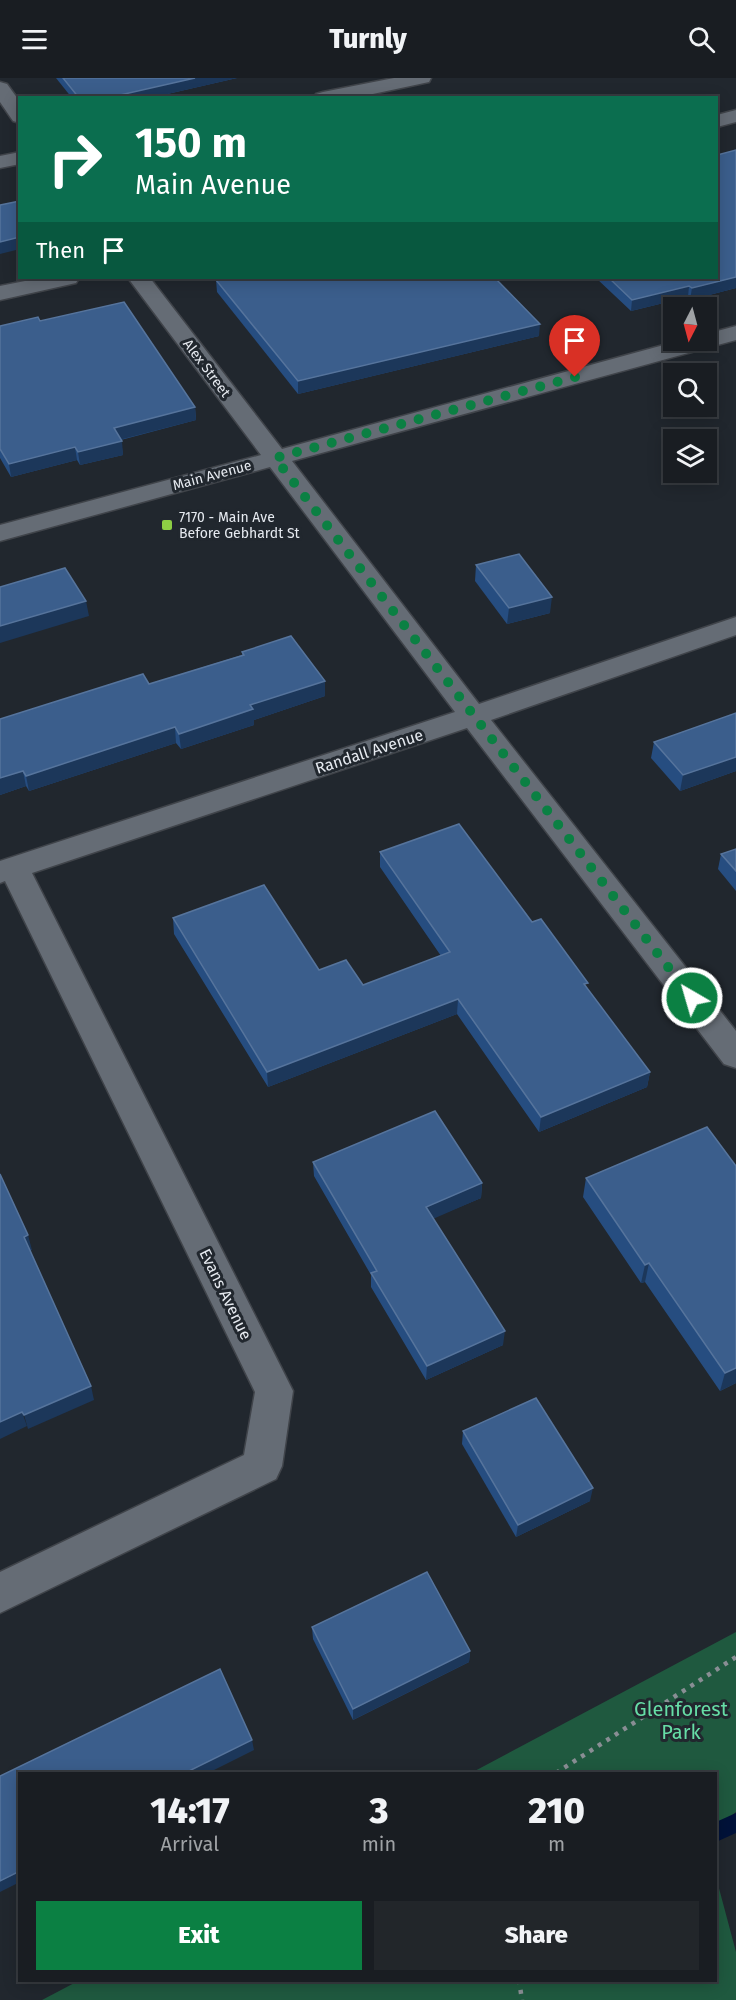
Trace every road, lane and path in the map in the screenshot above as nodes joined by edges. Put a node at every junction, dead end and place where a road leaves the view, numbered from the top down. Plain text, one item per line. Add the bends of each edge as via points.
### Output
1 (422, 78) edge
2 (0, 88) edge
3 (333, 96) edge
4 (18, 114) edge
5 (736, 116) edge
6 (718, 121) edge
7 (18, 158) edge
8 (0, 162) edge
9 (63, 279) edge
10 (140, 279) edge
11 (0, 293) edge
12 (736, 333) edge
13 (275, 458) junction
14 (0, 533) edge
15 (736, 626) edge
16 (473, 716) junction
17 (7, 870) edge
18 (736, 1055) edge
19 (0, 1593) edge
20 (736, 1657) edge
21 (558, 1772) edge
22 (519, 1982) edge
23 (522, 2000) edge

1 - 3 street
2 - 4 street
5 - 6 street
7 - 8 street
9 - 11 street
10 - 13 street, Alex Street
12 - 13 street, Main Avenue
13 - 14 street, Main Avenue
13 - 16 street, Alex Street
15 - 16 street, Randall Avenue
16 - 17 street, Randall Avenue
16 - 18 street, Alex Street
17 - 19 street, Evans Avenue via 274,1391 262,1466
20 - 21 path
22 - 23 path

